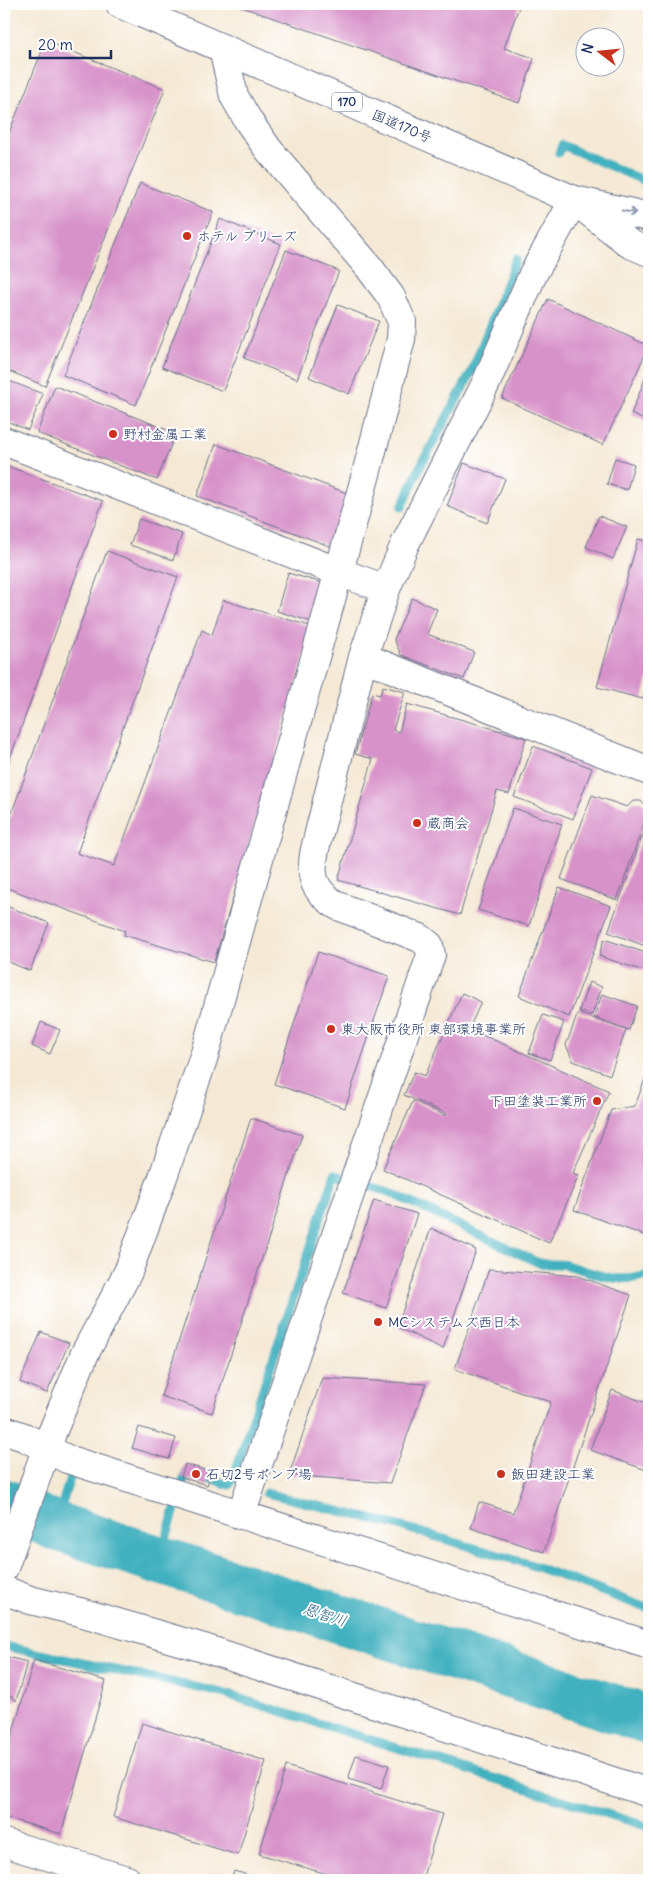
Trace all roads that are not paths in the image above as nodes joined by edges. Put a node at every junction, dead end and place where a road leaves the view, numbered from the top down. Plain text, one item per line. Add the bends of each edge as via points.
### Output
1 (120, 4) edge
2 (164, 13) edge
3 (223, 49) junction
4 (574, 200) junction
5 (649, 218) edge
6 (649, 252) edge
7 (4, 441) edge
8 (339, 572) junction
9 (386, 589) junction
10 (363, 657) junction
11 (649, 771) edge
12 (4, 1430) edge
13 (46, 1453) junction
14 (241, 1515) junction
15 (4, 1568) edge
16 (4, 1590) edge
17 (649, 1645) edge
18 (649, 1793) edge
19 (4, 1843) edge
20 (127, 1880) edge

1 - 2 main road, 国道170号 / 170
2 - 3 main road, 国道170号 / 170
3 - 4 main road, 国道170号 / 170
3 - 8 main road via 234,96 249,122 268,149 368,266 394,302 402,322 399,348
4 -> 5 main road, 国道170号 / 170
4 - 6 main road, 国道170号 / 170 via 630,244
4 - 9 main road via 533,274 486,383 405,544
7 - 8 main road
8 - 9 main road
8 - 13 main road via 205,1053 128,1272 85,1352
9 - 10 main road
10 - 11 main road
10 - 14 main road via 312,860 312,877 320,893 330,901 420,938 429,945 432,956
12 - 13 main road via 24,1437
13 - 14 main road
13 - 15 main road
14 - 17 main road
16 - 18 main road via 207,1649
19 - 20 main road

